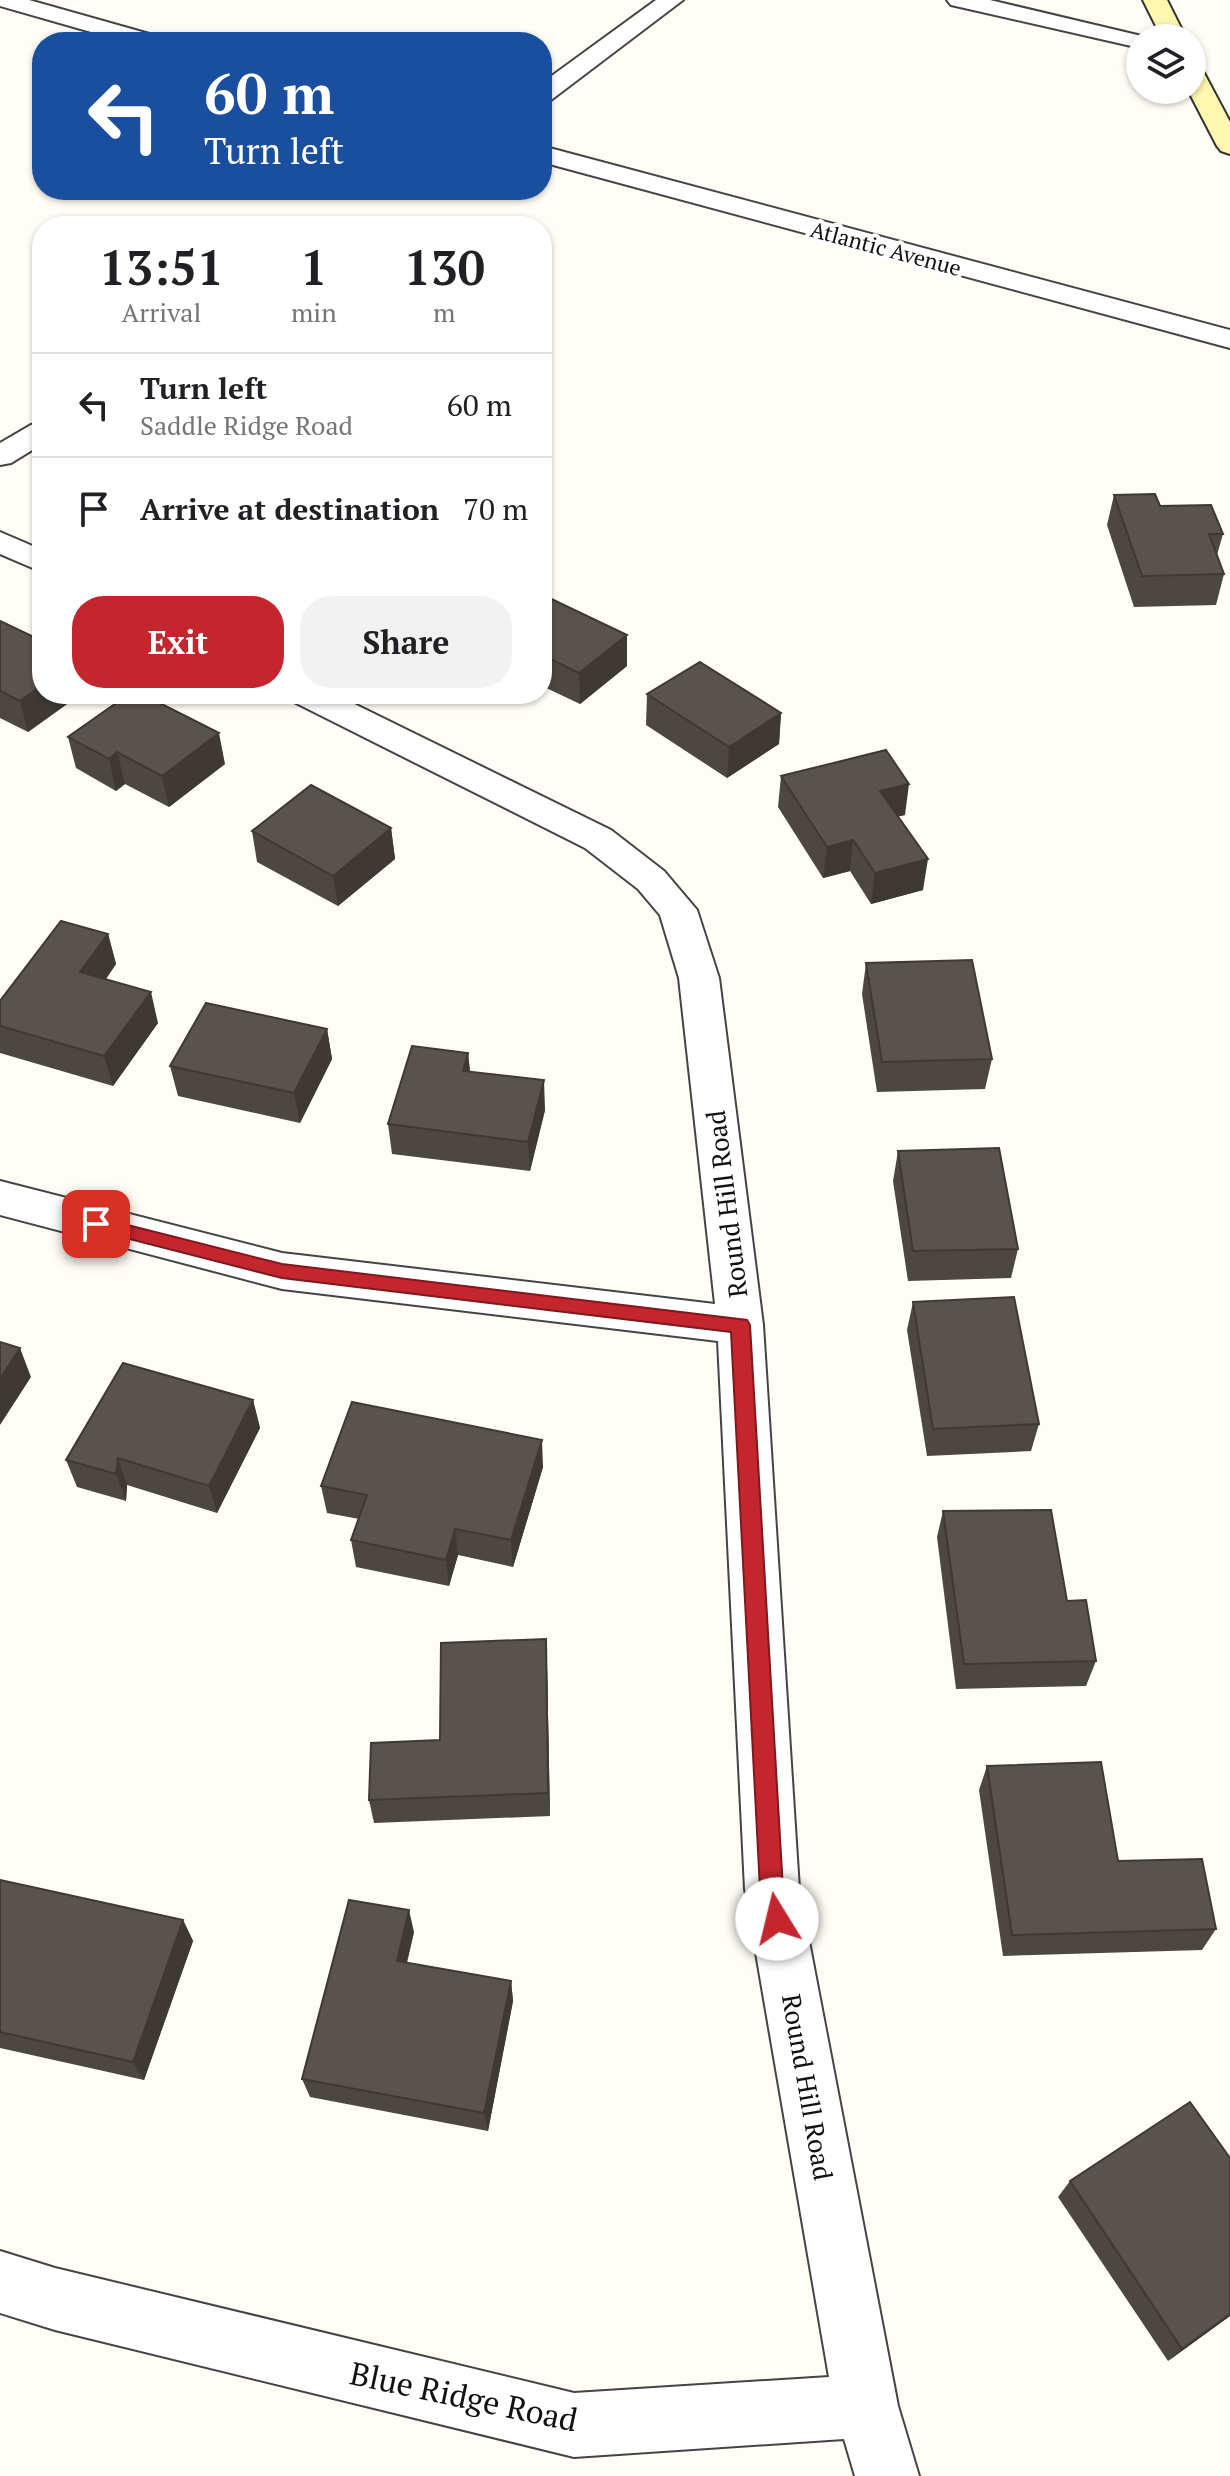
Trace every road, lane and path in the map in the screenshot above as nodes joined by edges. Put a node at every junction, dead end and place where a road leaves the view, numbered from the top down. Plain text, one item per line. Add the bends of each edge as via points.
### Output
1 (3, 0) edge
2 (671, 0) edge
3 (959, 0) edge
4 (1155, 0) edge
5 (1167, 24) edge
6 (117, 32) edge
7 (1126, 38) edge
8 (552, 88) edge
9 (1206, 100) edge
10 (1230, 146) edge
11 (552, 157) edge
12 (1230, 339) edge
13 (32, 437) edge
14 (0, 456) edge
15 (0, 542) edge
16 (32, 557) edge
17 (326, 704) edge
18 (0, 1198) edge
19 (740, 1325) junction
20 (0, 2282) edge
21 (866, 2406) junction
22 (887, 2476) edge

1 - 6 street
2 - 8 street
3 - 7 street
4 - 5 main road
9 - 10 main road
11 - 12 street, Atlantic Avenue
13 - 14 street
15 - 16 street
17 - 19 street, Round Hill Road via 598,839 651,880 678,910 699,978
18 - 19 street via 282,1271
19 - 21 street, Round Hill Road via 772,1889
20 - 21 street, Blue Ridge Road via 574,2425
21 - 22 street

